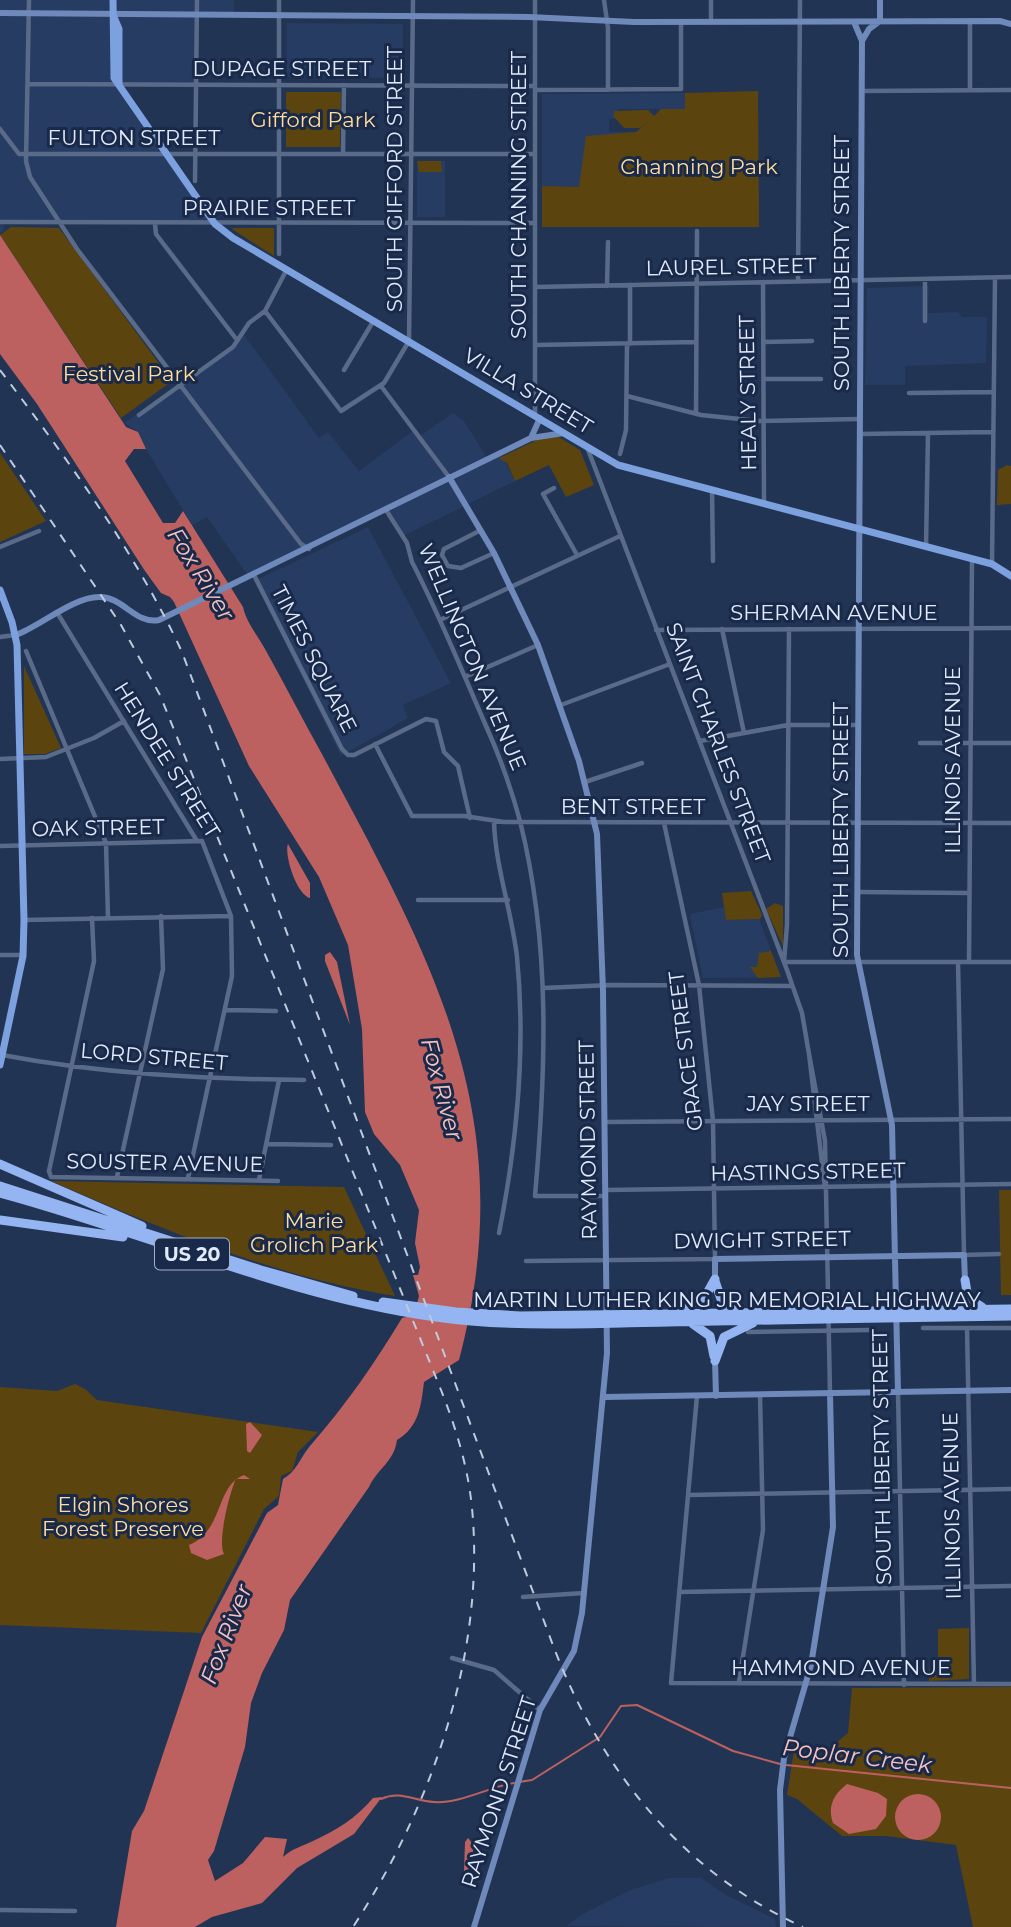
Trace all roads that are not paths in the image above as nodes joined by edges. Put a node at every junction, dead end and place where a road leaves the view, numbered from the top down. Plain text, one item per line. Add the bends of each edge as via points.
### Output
1 (29, 0) edge
2 (113, 0) edge
3 (197, 0) edge
4 (279, 0) edge
5 (413, 0) edge
6 (535, 0) edge
7 (604, 0) edge
8 (711, 0) edge
9 (800, 0) edge
10 (880, 0) edge
11 (0, 13) edge
12 (29, 14) junction
13 (113, 15) junction
14 (197, 15) junction
15 (279, 15) junction
16 (411, 16) junction
17 (535, 17) junction
18 (606, 21) junction
19 (970, 21) junction
20 (681, 22) junction
21 (711, 22) junction
22 (800, 22) junction
23 (853, 22) junction
24 (880, 22) junction
25 (1011, 24) edge
26 (862, 41) junction
27 (29, 84) junction
28 (119, 84) junction
29 (196, 85) junction
30 (279, 85) junction
31 (344, 85) junction
32 (411, 85) junction
33 (535, 88) junction
34 (608, 90) junction
35 (970, 90) junction
36 (1011, 90) edge
37 (862, 91) junction
38 (0, 129) edge
39 (166, 153) junction
40 (28, 154) junction
41 (195, 154) junction
42 (279, 154) junction
43 (343, 154) junction
44 (535, 154) junction
45 (411, 155) junction
46 (195, 181) dead end
47 (1, 222) edge
48 (61, 223) junction
49 (155, 223) junction
50 (279, 223) junction
51 (411, 223) junction
52 (535, 223) junction
53 (215, 224) junction
54 (697, 231) dead end
55 (608, 242) dead end
56 (279, 254) dead end
57 (287, 269) junction
58 (1011, 277) edge
59 (995, 278) junction
60 (925, 279) junction
61 (859, 280) junction
62 (798, 281) junction
63 (762, 282) junction
64 (696, 284) junction
65 (630, 285) junction
66 (607, 286) junction
67 (535, 287) junction
68 (265, 311) junction
69 (374, 320) junction
70 (925, 321) dead end
71 (237, 340) junction
72 (409, 341) junction
73 (812, 341) dead end
74 (696, 342) junction
75 (764, 342) junction
76 (628, 344) junction
77 (535, 345) junction
78 (344, 370) dead end
79 (765, 379) junction
80 (821, 379) dead end
81 (181, 385) junction
82 (381, 386) junction
83 (994, 392) junction
84 (908, 393) dead end
85 (627, 396) junction
86 (696, 414) junction
87 (139, 415) dead end
88 (538, 416) junction
89 (859, 419) junction
90 (765, 422) junction
91 (993, 432) junction
92 (565, 433) junction
93 (928, 433) junction
94 (859, 434) junction
95 (531, 438) junction
96 (587, 446) junction
97 (620, 454) dead end
98 (449, 477) junction
99 (554, 488) dead end
100 (712, 490) junction
101 (764, 504) junction
102 (386, 510) junction
103 (858, 529) junction
104 (482, 530) junction
105 (38, 531) dead end
106 (620, 536) junction
107 (0, 547) edge
108 (926, 547) junction
109 (304, 548) junction
110 (495, 553) junction
111 (577, 555) junction
112 (972, 559) junction
113 (713, 561) dead end
114 (992, 564) junction
115 (254, 575) junction
116 (1011, 576) edge
117 (512, 586) junction
118 (0, 590) edge
119 (58, 614) junction
120 (442, 619) junction
121 (972, 628) junction
122 (1011, 628) edge
123 (722, 629) junction
124 (789, 629) junction
125 (858, 629) junction
126 (656, 630) junction
127 (16, 635) junction
128 (0, 637) edge
129 (538, 645) junction
130 (26, 651) dead end
131 (670, 664) junction
132 (467, 676) junction
133 (561, 705) junction
134 (124, 721) junction
135 (858, 725) junction
136 (788, 726) junction
137 (744, 733) junction
138 (700, 741) junction
139 (920, 743) dead end
140 (971, 743) junction
141 (1011, 743) edge
142 (375, 744) junction
143 (66, 749) junction
144 (20, 758) junction
145 (0, 759) edge
146 (642, 763) dead end
147 (585, 782) junction
148 (470, 818) junction
149 (494, 821) junction
150 (520, 822) junction
151 (595, 822) junction
152 (664, 823) junction
153 (731, 823) junction
154 (788, 823) junction
155 (857, 823) junction
156 (970, 823) junction
157 (1011, 823) edge
158 (198, 841) junction
159 (106, 843) junction
160 (22, 845) junction
161 (0, 846) edge
162 (857, 892) junction
163 (970, 893) junction
164 (418, 900) dead end
165 (508, 900) junction
166 (161, 916) junction
167 (231, 916) junction
168 (92, 918) junction
169 (108, 918) junction
170 (24, 920) junction
171 (0, 955) edge
172 (23, 956) junction
173 (784, 962) junction
174 (858, 962) junction
175 (958, 962) junction
176 (970, 962) junction
177 (1011, 962) edge
178 (699, 985) junction
179 (603, 986) junction
180 (792, 986) junction
181 (544, 988) junction
182 (225, 1010) junction
183 (276, 1011) dead end
184 (4, 1025) edge
185 (2, 1055) junction
186 (0, 1065) edge
187 (70, 1066) junction
188 (141, 1073) junction
189 (210, 1079) junction
190 (279, 1080) junction
191 (304, 1080) dead end
192 (891, 1119) junction
193 (962, 1119) junction
194 (1011, 1119) edge
195 (819, 1120) junction
196 (713, 1121) junction
197 (605, 1122) junction
198 (266, 1144) junction
199 (331, 1145) dead end
200 (0, 1164) edge
201 (117, 1177) junction
202 (188, 1178) junction
203 (259, 1181) junction
204 (278, 1181) dead end
205 (1011, 1184) edge
206 (963, 1185) junction
207 (0, 1186) edge
208 (894, 1187) junction
209 (825, 1188) junction
210 (714, 1190) junction
211 (0, 1193) edge
212 (606, 1193) junction
213 (535, 1196) joint
214 (0, 1220) edge
215 (499, 1233) dead end
216 (191, 1247) junction
217 (999, 1254) dead end
218 (964, 1255) junction
219 (198, 1256) junction
220 (895, 1256) junction
221 (826, 1257) junction
222 (715, 1258) junction
223 (606, 1260) junction
224 (526, 1261) dead end
225 (715, 1279) junction
226 (965, 1280) joint
227 (385, 1305) junction
228 (991, 1309) junction
229 (1011, 1309) edge
230 (747, 1314) junction
231 (911, 1314) junction
232 (659, 1315) junction
233 (810, 1315) junction
234 (1011, 1315) edge
235 (619, 1319) junction
236 (773, 1320) junction
237 (685, 1321) junction
238 (923, 1328) dead end
239 (967, 1328) junction
240 (1011, 1328) edge
241 (869, 1329) dead end
242 (827, 1330) junction
243 (748, 1332) dead end
244 (715, 1361) junction
245 (1011, 1390) edge
246 (968, 1391) junction
247 (898, 1392) junction
248 (830, 1394) junction
249 (760, 1395) junction
250 (697, 1396) junction
251 (716, 1396) junction
252 (605, 1397) junction
253 (970, 1489) junction
254 (1011, 1489) edge
255 (901, 1491) junction
256 (832, 1493) junction
257 (763, 1494) junction
258 (689, 1495) junction
259 (1011, 1586) edge
260 (972, 1587) junction
261 (902, 1588) junction
262 (822, 1589) junction
263 (753, 1590) junction
264 (679, 1592) junction
265 (584, 1593) junction
266 (523, 1597) dead end
267 (452, 1658) dead end
268 (739, 1683) junction
269 (806, 1684) junction
270 (974, 1684) junction
271 (1011, 1684) edge
272 (904, 1685) junction
273 (540, 1710) junction
274 (0, 1910) edge
275 (75, 1912) dead end
276 (474, 1927) edge
277 (783, 1927) edge

1 - 12 street
2 - 13 main road, VILLA STREET
3 - 14 street
4 - 15 street
5 - 16 street, SOUTH GIFFORD STREET
6 - 17 street, SOUTH CHANNING STREET
7 - 18 street
8 - 21 street
9 - 22 street
10 - 24 street
11 - 12 street
12 - 13 street
12 - 27 street
13 - 14 street
13 - 28 main road, VILLA STREET via 113,71
14 - 15 street
14 - 29 street
15 - 16 street
15 - 30 street
16 - 17 street
16 - 32 street, SOUTH GIFFORD STREET
17 - 18 street
17 - 33 street, SOUTH CHANNING STREET
18 - 20 street
18 - 34 street
19 - 24 street
19 - 25 street
19 - 35 street
20 - 21 street
20 - 34 street, DUPAGE STREET via 679,89
21 - 22 street
22 - 23 street
22 - 62 street
23 - 24 street
23 - 26 street
24 - 26 street
26 - 37 street, SOUTH LIBERTY STREET
27 - 28 street, DUPAGE STREET
27 - 40 street
28 - 29 street, DUPAGE STREET
28 - 39 main road, VILLA STREET
29 - 30 street, DUPAGE STREET
29 - 41 street
30 - 31 street, DUPAGE STREET
30 - 42 street
31 - 32 street, DUPAGE STREET
31 - 43 street
32 - 33 street, DUPAGE STREET
32 - 45 street, SOUTH GIFFORD STREET
33 - 34 street, DUPAGE STREET
33 - 44 street, SOUTH CHANNING STREET
35 - 36 street
35 - 37 street
37 - 61 street, SOUTH LIBERTY STREET
38 - 40 street via 15,151
39 - 40 street, FULTON STREET
39 - 41 street, FULTON STREET
39 - 53 main road, VILLA STREET
40 - 48 street via 30,177
41 - 42 street, FULTON STREET
41 - 46 street
42 - 43 street, FULTON STREET
42 - 50 street
43 - 45 street, FULTON STREET
44 - 45 street, FULTON STREET
44 - 52 street, SOUTH CHANNING STREET
45 - 51 street, SOUTH GIFFORD STREET
47 - 48 street, PRAIRIE STREET
48 - 49 street, PRAIRIE STREET
48 - 81 street
49 - 53 street, PRAIRIE STREET
49 - 71 street via 162,242
50 - 51 street, PRAIRIE STREET
50 - 53 street, PRAIRIE STREET
50 - 56 street
51 - 52 street, PRAIRIE STREET
51 - 72 street, SOUTH GIFFORD STREET
52 - 67 street, SOUTH CHANNING STREET
53 - 57 main road, VILLA STREET
54 - 64 street
55 - 66 street
57 - 68 street
57 - 69 main road, VILLA STREET
58 - 59 street, LAUREL STREET
59 - 60 street, LAUREL STREET
59 - 83 street
60 - 61 street, LAUREL STREET
60 - 70 street
61 - 62 street, LAUREL STREET
61 - 89 street, SOUTH LIBERTY STREET
62 - 63 street, LAUREL STREET
63 - 64 street, LAUREL STREET
63 - 75 street, HEALY STREET
64 - 65 street, LAUREL STREET
64 - 74 street
65 - 66 street, LAUREL STREET
65 - 76 street
66 - 67 street, LAUREL STREET
67 - 77 street, SOUTH CHANNING STREET
68 - 71 street
68 - 82 street via 341,411
69 - 72 main road, VILLA STREET
69 - 78 street
71 - 81 street
72 - 82 street
72 - 88 main road, VILLA STREET
73 - 75 street
74 - 76 street
74 - 86 street
75 - 79 street, HEALY STREET
76 - 77 street
76 - 85 street
77 - 88 street, SOUTH CHANNING STREET
79 - 80 street
79 - 90 street, HEALY STREET
81 - 87 street
81 - 109 street
82 - 98 street, RAYMOND STREET
83 - 84 street
83 - 91 street
85 - 86 street
85 - 97 street
86 - 90 street
88 - 92 main road, VILLA STREET
88 - 95 street
89 - 90 street
89 - 94 street, SOUTH LIBERTY STREET
90 - 101 street, HEALY STREET
91 - 93 street
91 - 114 street
92 - 95 street
92 - 96 main road, VILLA STREET
93 - 94 street
93 - 108 street
94 - 103 street, SOUTH LIBERTY STREET
95 - 98 street
96 - 100 main road, VILLA STREET via 618,465
96 - 106 street, SAINT CHARLES STREET
98 - 102 street
98 - 104 street, RAYMOND STREET
99 - 111 street via 543,494
100 - 101 main road, VILLA STREET
100 - 113 street
101 - 103 main road, VILLA STREET
102 - 109 street
102 - 120 street, WELLINGTON AVENUE via 407,543
103 - 108 main road, VILLA STREET
103 - 125 street, SOUTH LIBERTY STREET
104 - 110 street, RAYMOND STREET
104 - 110 street via 444,549 448,566 461,568
105 - 107 street
106 - 111 street
106 - 126 street, SAINT CHARLES STREET
108 - 112 main road, VILLA STREET
109 - 115 street
110 - 117 street, RAYMOND STREET
111 - 117 street
112 - 114 main road, VILLA STREET
112 - 121 street, ILLINOIS AVENUE
114 - 116 main road, VILLA STREET
115 - 119 street via 159,620 147,621 117,601 99,597
115 - 142 street, TIMES SQUARE via 342,749 354,755
117 - 120 street
117 - 129 street, RAYMOND STREET
118 - 127 main road
119 - 127 street
119 - 134 street, HENDEE STREET
120 - 132 street, WELLINGTON AVENUE
121 - 122 street, SHERMAN AVENUE
121 - 125 street, SHERMAN AVENUE
121 - 140 street, ILLINOIS AVENUE
123 - 124 street, SHERMAN AVENUE
123 - 126 street, SHERMAN AVENUE
123 - 137 street
124 - 125 street, SHERMAN AVENUE
124 - 136 street
125 - 135 street, SOUTH LIBERTY STREET
126 - 131 street, SAINT CHARLES STREET
127 - 128 street
127 - 144 main road
129 - 132 street
129 - 133 street, RAYMOND STREET
130 - 143 street
131 - 133 street
131 - 138 street, SAINT CHARLES STREET
132 - 150 street, WELLINGTON AVENUE via 501,757
133 - 147 street, RAYMOND STREET
134 - 143 street
134 - 158 street, HENDEE STREET
135 - 136 street
135 - 155 street, SOUTH LIBERTY STREET
136 - 137 street
136 - 154 street
137 - 138 street
138 - 153 street, SAINT CHARLES STREET
139 - 140 street
140 - 141 street
140 - 156 street, ILLINOIS AVENUE
142 - 148 street, TIMES SQUARE via 412,816
142 - 148 street via 426,719 436,721 444,751 458,766
143 - 144 street via 41,758
143 - 159 street
144 - 145 street
144 - 160 main road
146 - 147 street
147 - 151 street, RAYMOND STREET
148 - 149 street, BENT STREET
149 - 150 street, BENT STREET
149 - 165 street
150 - 151 street, BENT STREET
150 - 181 street, WELLINGTON AVENUE
151 - 152 street, BENT STREET
151 - 179 street, RAYMOND STREET
152 - 153 street, BENT STREET
152 - 178 street, GRACE STREET
153 - 154 street, BENT STREET
153 - 173 street, SAINT CHARLES STREET
154 - 155 street, BENT STREET
154 - 173 street
155 - 156 street, BENT STREET
155 - 162 street, SOUTH LIBERTY STREET
156 - 157 street, BENT STREET
156 - 163 street, ILLINOIS AVENUE
158 - 159 street, OAK STREET
158 - 167 street, HENDEE STREET via 202,841
159 - 160 street, OAK STREET
159 - 169 street
160 - 161 street, OAK STREET
160 - 170 main road
162 - 163 street
162 - 174 street, SOUTH LIBERTY STREET
163 - 176 street, ILLINOIS AVENUE
164 - 165 street
165 - 215 street via 517,958 520,1052 513,1148
166 - 167 street
166 - 169 street
166 - 188 street via 163,968
167 - 182 street, HENDEE STREET via 232,976
168 - 169 street
168 - 170 street
168 - 187 street via 94,961
170 - 172 main road
171 - 172 street
172 - 184 main road
173 - 174 street
173 - 180 street, SAINT CHARLES STREET
174 - 175 street
174 - 192 street, SOUTH LIBERTY STREET
175 - 176 street
175 - 193 street
176 - 177 street
178 - 179 street
178 - 180 street
178 - 196 street, GRACE STREET
179 - 181 street
179 - 197 street, RAYMOND STREET
180 - 195 street, SAINT CHARLES STREET via 802,1013
181 - 213 street, WELLINGTON AVENUE via 545,1063
182 - 183 street
182 - 189 street, HENDEE STREET
184 - 185 main road
185 - 186 main road
185 - 187 street, LORD STREET
187 - 188 street, LORD STREET
187 - 201 street, SOUSTER AVENUE via 51,1177
188 - 189 street, LORD STREET
188 - 201 street
189 - 190 street, LORD STREET
189 - 202 street, HENDEE STREET
190 - 191 street, LORD STREET
190 - 198 street
192 - 193 street, JAY STREET
192 - 195 street, JAY STREET
192 - 208 street, SOUTH LIBERTY STREET
193 - 194 street, JAY STREET
193 - 206 street
195 - 196 street, JAY STREET
195 - 209 street, SAINT CHARLES STREET
196 - 197 street, JAY STREET
196 - 210 street, GRACE STREET
197 - 212 street, RAYMOND STREET
198 - 199 street
198 - 203 street
200 - 216 highway
201 - 202 street, SOUSTER AVENUE
202 - 203 street, SOUSTER AVENUE
203 - 204 street, SOUSTER AVENUE
205 - 206 street, HASTINGS STREET
206 - 208 street, HASTINGS STREET
206 - 218 street
207 - 216 highway, MARTIN LUTHER KING JR MEMORIAL HIGHWAY / US 20
208 - 209 street, HASTINGS STREET
208 - 220 street, SOUTH LIBERTY STREET
209 - 210 street, HASTINGS STREET
209 - 221 street, SAINT CHARLES STREET
210 - 212 street, HASTINGS STREET
210 - 222 street, GRACE STREET
211 - 219 highway, MARTIN LUTHER KING JR MEMORIAL HIGHWAY / US 20
212 - 213 street, HASTINGS STREET
212 - 223 street, RAYMOND STREET
214 - 219 highway via 116,1236
216 - 227 highway, MARTIN LUTHER KING JR MEMORIAL HIGHWAY / US 20
217 - 218 street, DWIGHT STREET
218 - 220 street, DWIGHT STREET
218 - 226 street
219 - 227 highway, MARTIN LUTHER KING JR MEMORIAL HIGHWAY / US 20 via 300,1289
220 - 221 street, DWIGHT STREET
220 - 247 street, SOUTH LIBERTY STREET
221 - 222 street, DWIGHT STREET
221 - 242 street, SAINT CHARLES STREET
222 - 223 street, DWIGHT STREET
222 - 225 street, GRACE STREET
223 - 224 street, DWIGHT STREET
223 - 252 street, RAYMOND STREET
225 - 230 highway via 722,1302
225 - 232 highway via 698,1304
226 - 228 highway via 970,1300
227 - 235 highway, MARTIN LUTHER KING JR MEMORIAL HIGHWAY / US 20 via 520,1319
228 - 229 highway, MARTIN LUTHER KING JR MEMORIAL HIGHWAY / US 20
228 - 231 highway, MARTIN LUTHER KING JR MEMORIAL HIGHWAY / US 20
230 - 232 highway, MARTIN LUTHER KING JR MEMORIAL HIGHWAY / US 20
230 - 233 highway, MARTIN LUTHER KING JR MEMORIAL HIGHWAY / US 20
231 - 233 highway, MARTIN LUTHER KING JR MEMORIAL HIGHWAY / US 20
231 - 234 highway, MARTIN LUTHER KING JR MEMORIAL HIGHWAY / US 20
232 - 235 highway, MARTIN LUTHER KING JR MEMORIAL HIGHWAY / US 20
233 - 236 highway, MARTIN LUTHER KING JR MEMORIAL HIGHWAY / US 20
235 - 237 highway, MARTIN LUTHER KING JR MEMORIAL HIGHWAY / US 20
236 - 237 highway, MARTIN LUTHER KING JR MEMORIAL HIGHWAY / US 20
236 - 244 highway via 732,1331 718,1347
237 - 244 highway via 706,1330
238 - 239 street
239 - 240 street
239 - 246 street, ILLINOIS AVENUE
241 - 242 street
242 - 243 street
242 - 248 street, SAINT CHARLES STREET
244 - 251 street
245 - 246 street
246 - 247 street
246 - 253 street, ILLINOIS AVENUE
247 - 248 street
247 - 255 street, SOUTH LIBERTY STREET
248 - 249 street
248 - 256 street, SAINT CHARLES STREET
249 - 251 street
249 - 257 street
250 - 251 street
250 - 252 street
250 - 258 street
252 - 265 street, RAYMOND STREET
253 - 254 street
253 - 255 street
253 - 260 street, ILLINOIS AVENUE
255 - 256 street
255 - 261 street, SOUTH LIBERTY STREET
256 - 257 street
256 - 262 street, SAINT CHARLES STREET via 833,1527
257 - 258 street
257 - 263 street via 763,1530
258 - 264 street
259 - 260 street
260 - 261 street
260 - 270 street, ILLINOIS AVENUE
261 - 262 street
261 - 272 street, SOUTH LIBERTY STREET
262 - 263 street
262 - 269 street, SAINT CHARLES STREET
263 - 264 street
263 - 268 street
264 - 268 street, HAMMOND AVENUE via 671,1683
265 - 266 street
265 - 273 street, RAYMOND STREET via 574,1651
267 - 273 street via 494,1670
268 - 269 street, HAMMOND AVENUE
269 - 272 street, HAMMOND AVENUE
269 - 277 street, SAINT CHARLES STREET via 782,1774
270 - 271 street, HAMMOND AVENUE
270 - 272 street, HAMMOND AVENUE
273 - 276 street, RAYMOND STREET
274 - 275 street

